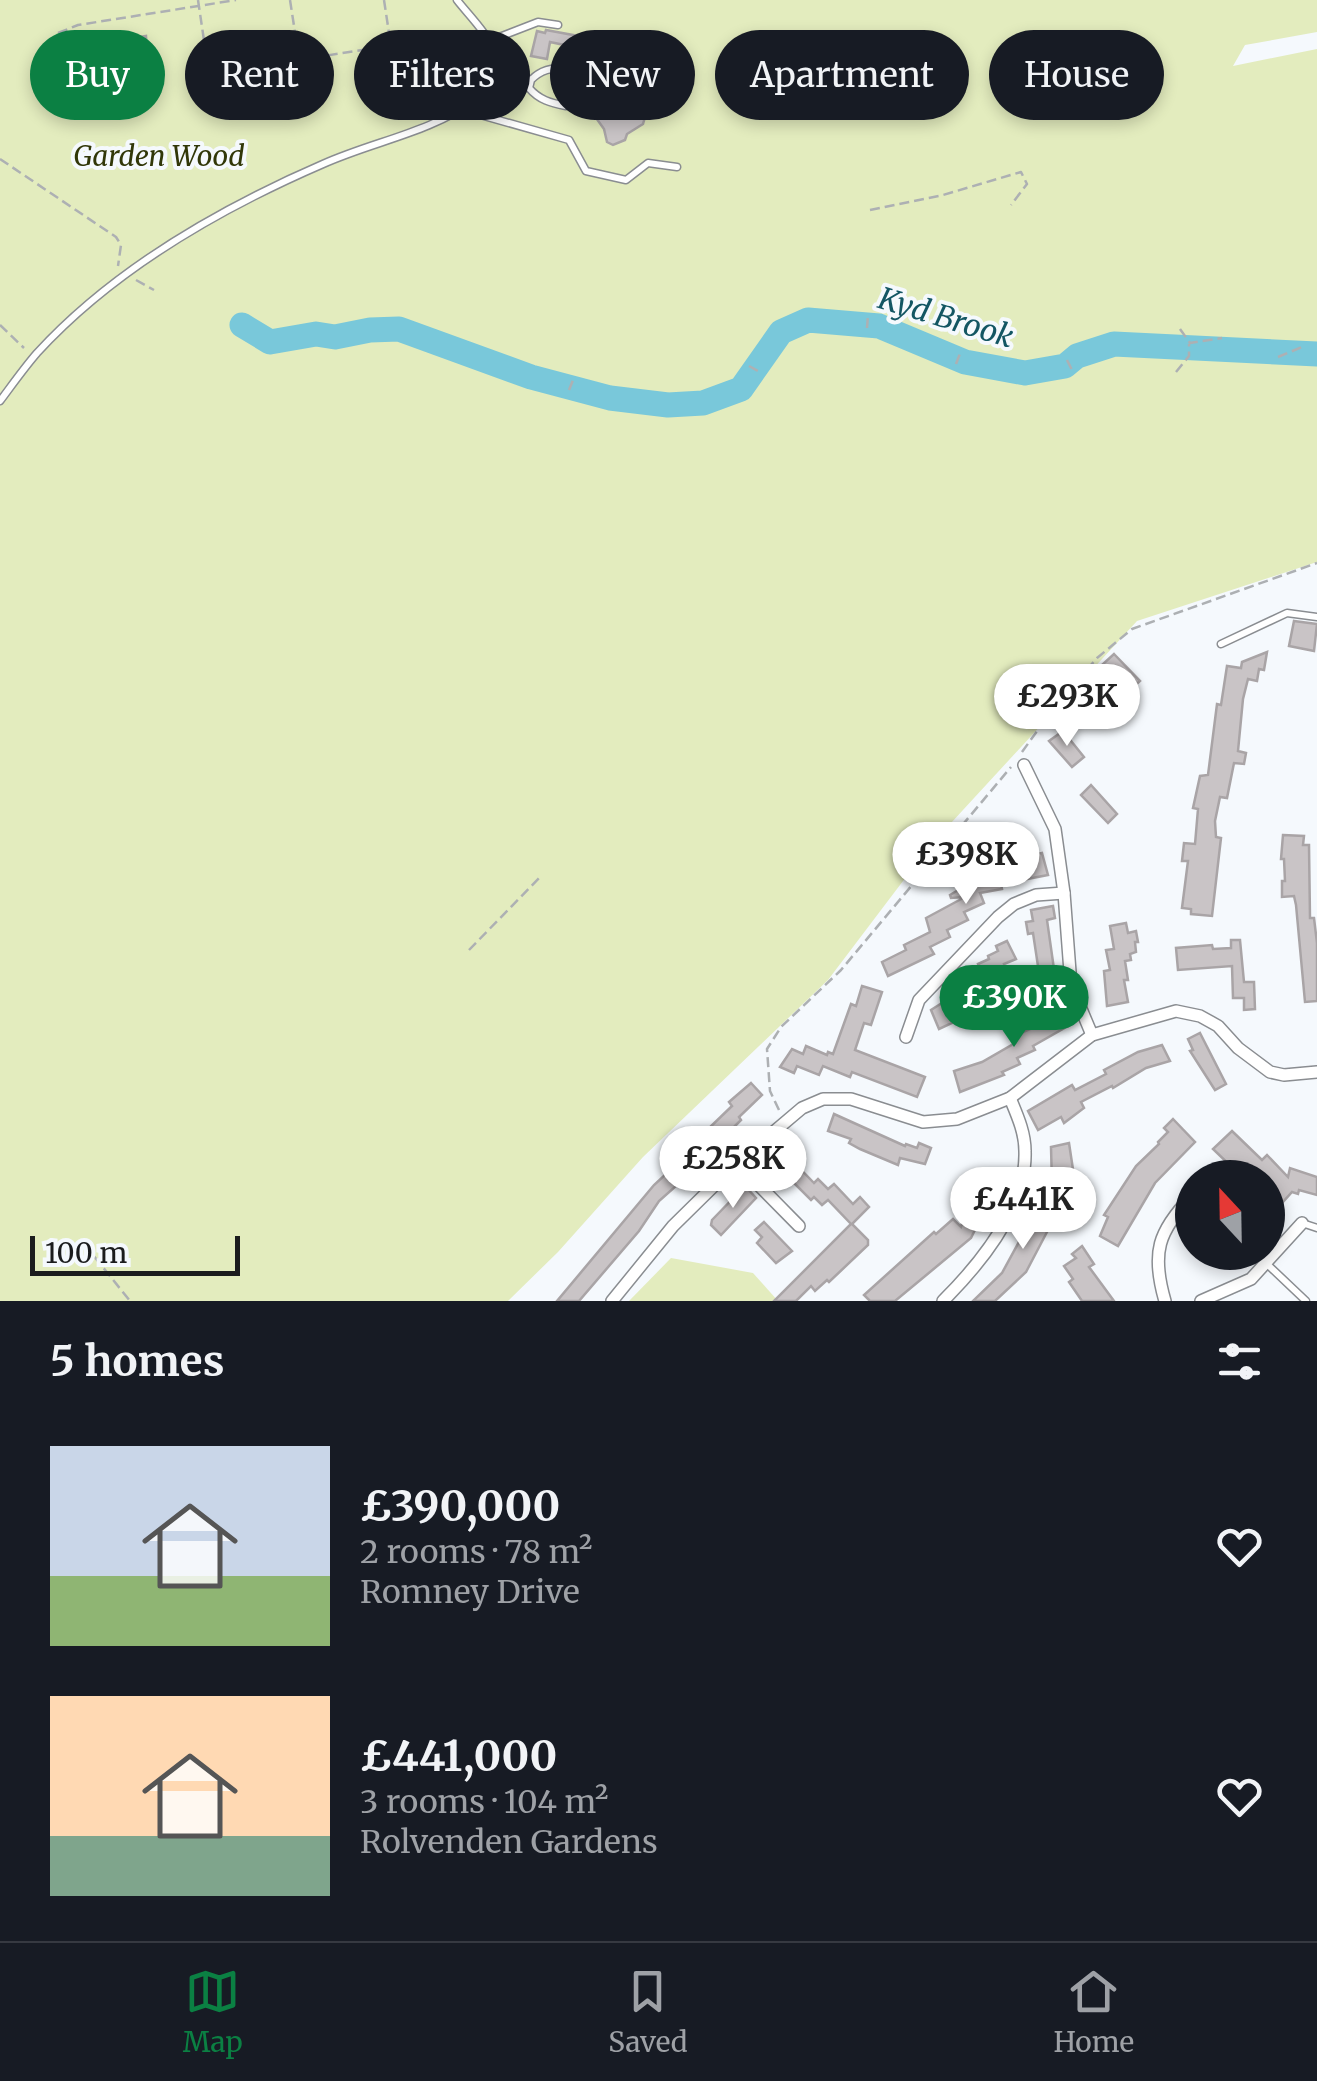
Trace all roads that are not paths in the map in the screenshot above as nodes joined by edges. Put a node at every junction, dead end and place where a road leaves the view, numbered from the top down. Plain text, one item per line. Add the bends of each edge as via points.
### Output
1 (456, 0) edge
2 (558, 25) dead end
3 (479, 30) edge
4 (517, 30) edge
5 (530, 80) joint
6 (444, 120) edge
7 (497, 120) edge
8 (677, 166) dead end
9 (0, 401) edge
10 (1317, 618) edge
11 (1221, 644) dead end
12 (1024, 765) dead end
13 (1064, 893) junction
14 (1092, 1035) junction
15 (906, 1037) dead end
16 (1317, 1072) edge
17 (1010, 1098) junction
18 (738, 1164) junction
19 (1175, 1214) edge
20 (1302, 1223) joint
21 (800, 1226) dead end
22 (1317, 1228) edge
23 (1285, 1244) edge
24 (1261, 1270) edge
25 (1274, 1270) edge
26 (1209, 1300) edge
27 (612, 1301) edge
28 (944, 1301) edge
29 (1164, 1301) edge
30 (1306, 1301) edge

1 - 3 lane
2 - 4 lane via 538,22
5 - 5 lane via 552,67 568,69 588,92 566,106 551,103 528,88
6 - 9 lane via 323,164 163,248 33,358
7 - 8 lane via 568,140 586,171 626,180 648,163
10 - 11 lane via 1287,612
12 - 13 street via 1054,829
13 - 14 street via 1071,985
13 - 15 street via 1036,895 998,917 918,1000
14 - 16 street via 1176,1012 1218,1026 1270,1072
14 - 17 street
17 - 18 street via 957,1119 922,1122 851,1099 822,1098
17 - 28 street via 1026,1146 1017,1195 996,1235
18 - 21 street
18 - 27 street via 673,1226
19 - 29 street via 1160,1247 1157,1275
20 - 22 lane
20 - 23 street
24 - 26 street
25 - 30 lane

